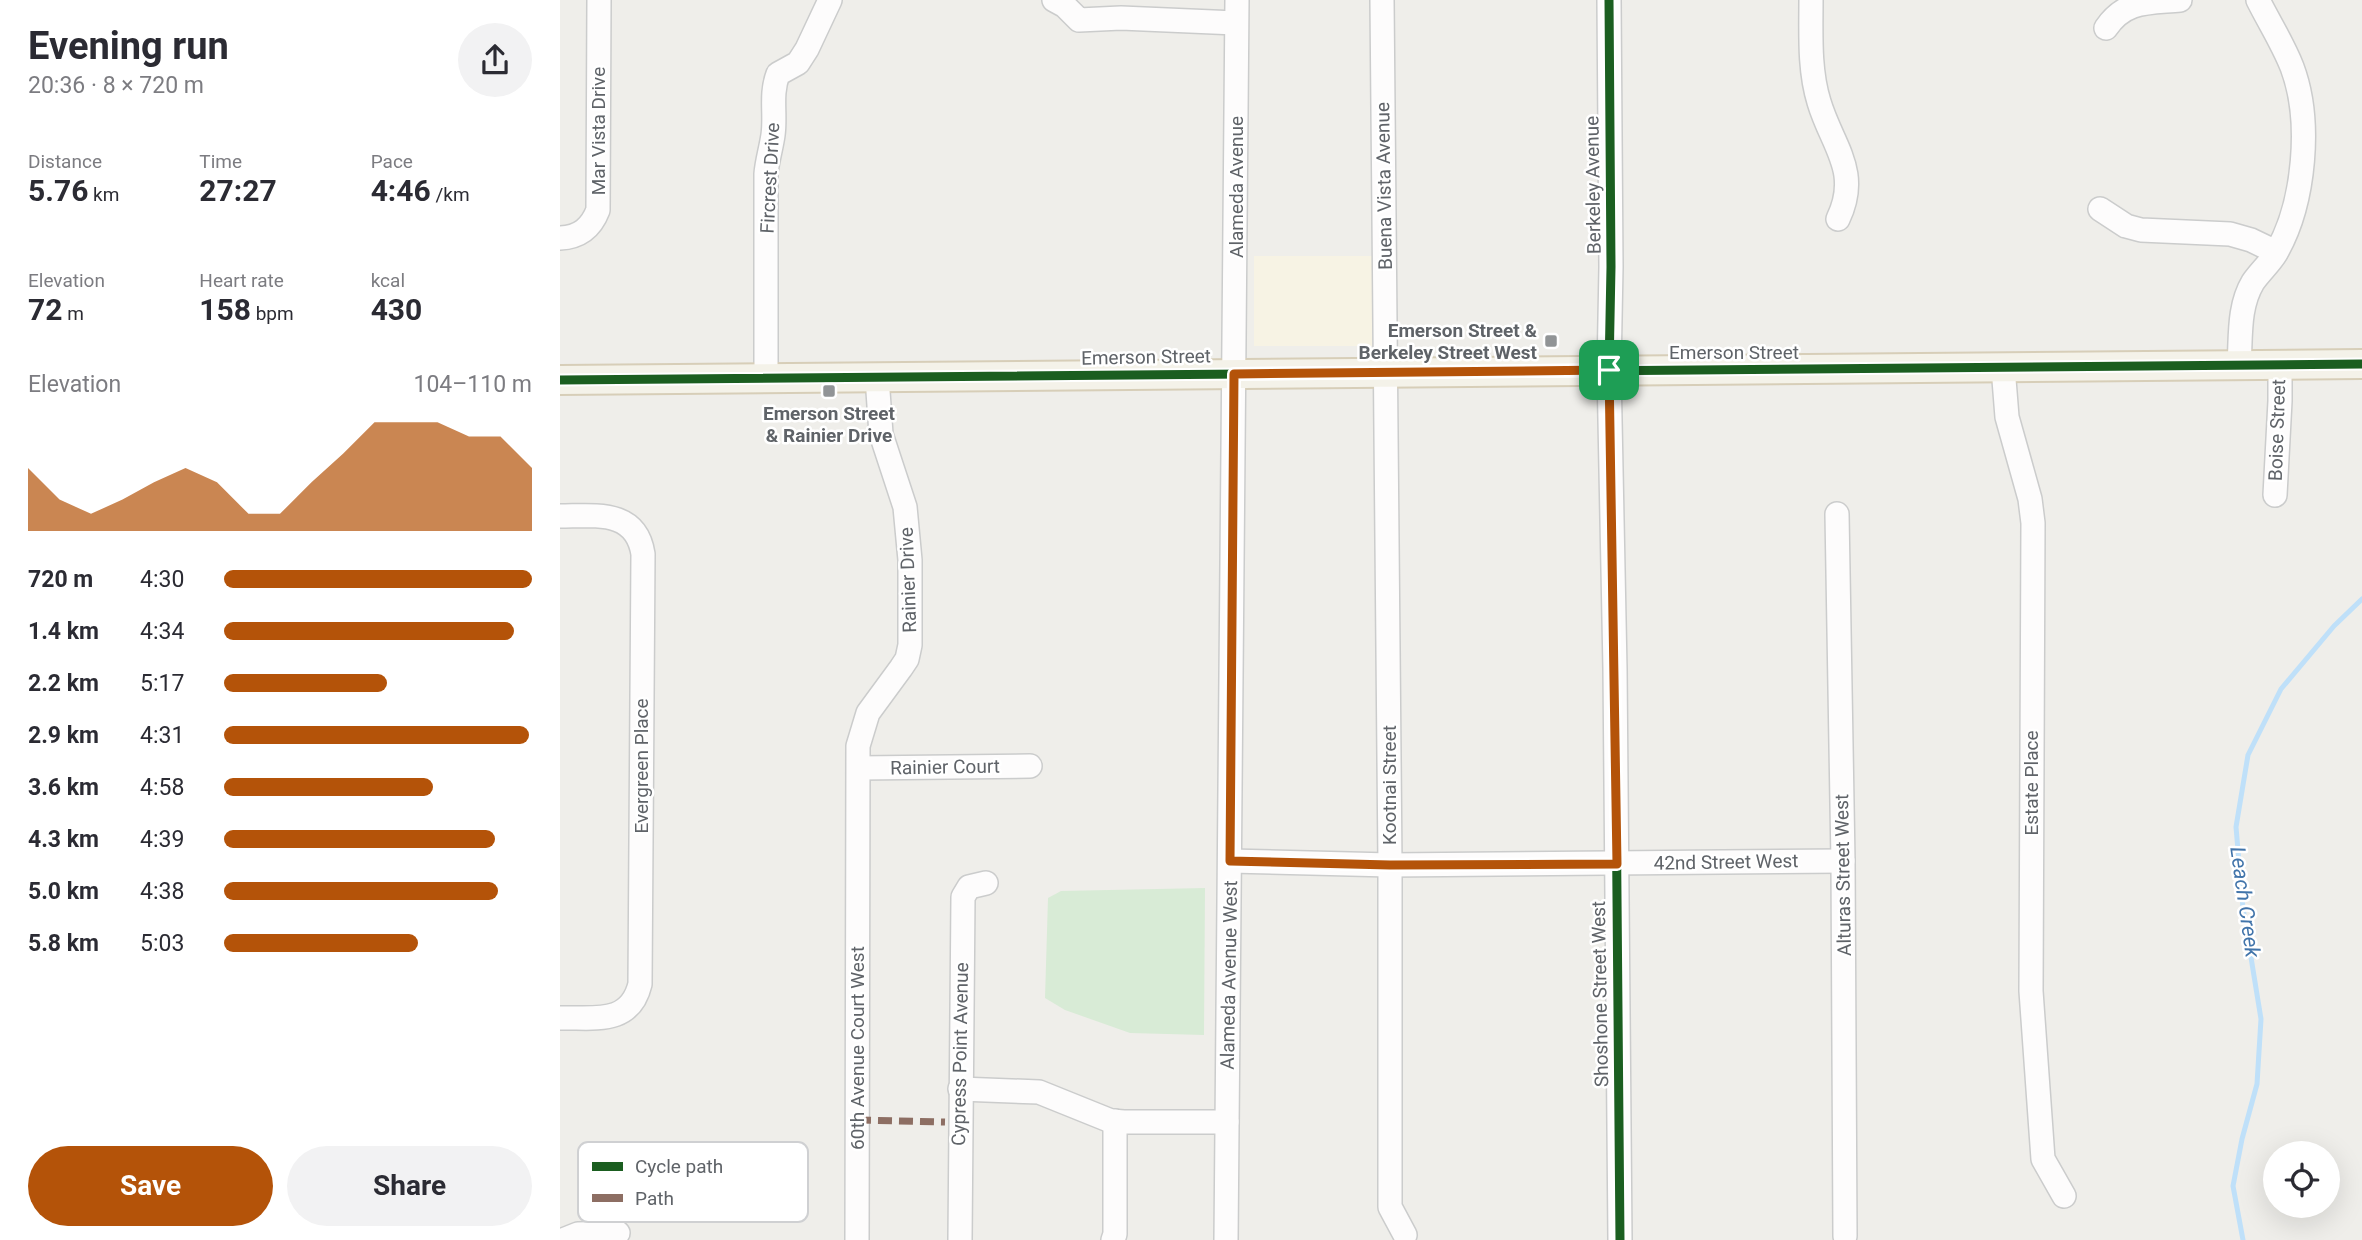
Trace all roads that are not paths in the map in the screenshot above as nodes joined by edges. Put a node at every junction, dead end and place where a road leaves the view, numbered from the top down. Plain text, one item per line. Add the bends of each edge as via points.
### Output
1 (599, 0) edge
2 (830, 0) edge
3 (1054, 0) edge
4 (1237, 0) edge
5 (1382, 0) edge
6 (1609, 0) edge
7 (1811, 0) edge
8 (2180, 0) edge
9 (2258, 0) edge
10 (1237, 23) junction
11 (2106, 28) dead end
12 (2100, 209) dead end
13 (1838, 219) dead end
14 (560, 239) edge
15 (2276, 252) junction
16 (2362, 364) edge
17 (2239, 365) junction
18 (2280, 365) junction
19 (2003, 367) junction
20 (1609, 370) junction
21 (1386, 373) junction
22 (1234, 374) junction
23 (766, 377) junction
24 (877, 377) junction
25 (560, 380) edge
26 (2275, 495) dead end
27 (1838, 514) dead end
28 (560, 516) edge
29 (1030, 766) dead end
30 (859, 768) junction
31 (859, 857) joint
32 (1230, 861) junction
33 (1843, 861) junction
34 (1617, 864) junction
35 (1390, 865) junction
36 (986, 883) dead end
37 (560, 1018) edge
38 (960, 1089) junction
39 (1115, 1121) junction
40 (1227, 1122) junction
41 (2064, 1196) dead end
42 (618, 1233) dead end
43 (1405, 1235) dead end
44 (1845, 1236) dead end
45 (563, 1240) edge
46 (857, 1240) edge
47 (960, 1240) edge
48 (1113, 1240) edge
49 (1226, 1240) edge
50 (1620, 1240) edge

1 - 14 street, Mar Vista Drive via 598,210 585,231
2 - 23 street, Fircrest Drive via 798,63 778,74 772,88 773,135 766,174
3 - 10 street via 1079,20
4 - 10 street, Alameda Avenue
5 - 21 street, Buena Vista Avenue
6 - 20 street, Berkeley Avenue
7 - 13 street via 1819,103 1846,172 1845,204
8 - 11 street via 2128,6 2116,13
9 - 15 street via 2291,66 2303,120 2304,152 2295,203
10 - 22 street, Alameda Avenue
12 - 15 street via 2141,230 2230,234
15 - 17 street via 2243,304
16 - 18 main road, Emerson Street
17 - 18 main road, Emerson Street
17 - 19 main road, Emerson Street
18 - 26 street, Boise Street
19 - 20 main road, Emerson Street
19 - 41 street, Estate Place via 2007,417 2033,523 2030,949 2043,1159
20 - 21 main road, Emerson Street
20 - 34 street, Shoshone Street West
21 - 22 main road, Emerson Street
21 - 35 street, Kootnai Street
22 - 24 main road, Emerson Street
22 - 32 street, Alameda Avenue West
23 - 24 main road, Emerson Street
23 - 25 main road, Emerson Street
24 - 30 street, Rainier Drive via 881,434 905,507 910,645 907,659 863,724
27 - 33 street, Alturas Street West
28 - 37 street, Evergreen Place via 618,519 638,537 643,554 640,985 631,1006 621,1013
29 - 30 street, Rainier Court
30 - 31 street, Rainier Drive
31 - 46 street, 60th Avenue Court West
32 - 35 street, 42nd Street West
32 - 40 street, Alameda Avenue West
33 - 34 street, 42nd Street West
33 - 44 street, Alturas Street West
34 - 35 street, 42nd Street West
34 - 50 street, Shoshone Street West
35 - 43 street, Kootnai Street via 1390,1207
36 - 38 street, Cypress Point Avenue via 969,887 962,897
38 - 39 street via 1039,1092
38 - 47 street, Cypress Point Avenue
39 - 40 street
39 - 48 street
40 - 49 street, Alameda Avenue West
42 - 45 street via 578,1234

